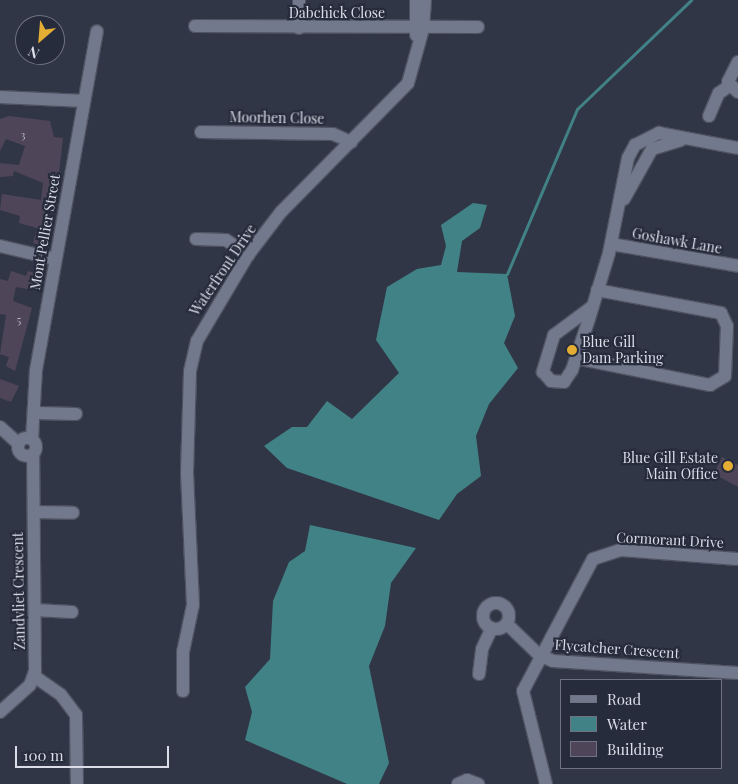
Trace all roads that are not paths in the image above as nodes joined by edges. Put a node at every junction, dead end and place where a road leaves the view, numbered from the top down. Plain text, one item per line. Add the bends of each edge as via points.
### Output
1 (299, 0) edge
2 (416, 0) edge
3 (426, 0) edge
4 (195, 26) dead end
5 (478, 27) dead end
6 (300, 28) junction
7 (98, 31) dead end
8 (418, 32) junction
9 (738, 62) edge
10 (733, 90) edge
11 (0, 97) edge
12 (84, 101) junction
13 (709, 116) dead end
14 (201, 132) dead end
15 (351, 142) junction
16 (738, 148) edge
17 (196, 239) dead end
18 (611, 244) junction
19 (0, 246) edge
20 (248, 255) junction
21 (55, 259) junction
22 (738, 266) edge
23 (597, 290) junction
24 (593, 306) junction
25 (576, 358) junction
26 (36, 413) junction
27 (76, 414) dead end
28 (0, 427) edge
29 (32, 439) junction
30 (18, 444) junction
31 (33, 455) junction
32 (34, 512) junction
33 (73, 513) dead end
34 (738, 559) edge
35 (35, 610) junction
36 (72, 612) dead end
37 (507, 624) junction
38 (492, 628) junction
39 (539, 656) junction
40 (479, 674) dead end
41 (738, 674) edge
42 (34, 676) junction
43 (183, 691) dead end
44 (0, 712) edge
45 (77, 784) edge
46 (458, 784) edge
47 (478, 784) edge
48 (546, 784) edge

1 - 6 street
2 - 8 street, Waterfront Drive
3 - 8 street, Waterfront Drive
4 - 6 street, Dabchick Close
5 - 8 street, Dabchick Close
6 - 8 street, Dabchick Close
7 - 12 street, Mont Pellier Street
8 - 15 street, Waterfront Drive via 408,83
9 - 10 street
10 - 13 street via 719,93
11 - 12 street
12 - 21 street, Mont Pellier Street
14 - 15 street, Moorhen Close via 333,134
15 - 20 street, Waterfront Drive via 281,212
16 - 18 street via 690,139 662,143 652,149 618,213
17 - 20 street via 226,240
18 - 22 street, Goshawk Lane
18 - 23 street
19 - 21 street
20 - 43 street, Waterfront Drive via 204,324 192,360 188,473 193,605 184,640
21 - 26 street, Mont Pellier Street via 36,370
23 - 24 street
23 - 25 street via 721,312 728,326 725,376 710,385
24 - 25 street
24 - 25 street via 554,335 544,375 551,381 564,382
26 - 27 street
26 - 29 street, Mont Pellier Street
28 - 30 street
29 - 30 street
29 - 31 street, Mont Pellier Street via 37,447
30 - 31 street via 22,455
31 - 32 street, Zandvliet Crescent
32 - 33 street
32 - 35 street, Zandvliet Crescent
34 - 39 street, Cormorant Drive via 621,550 603,553 588,567
35 - 36 street
35 - 42 street, Zandvliet Crescent
37 - 38 street
37 - 38 street via 506,607 496,602 483,614
37 - 39 street
38 - 40 street via 482,649
39 - 41 street, Flycatcher Crescent via 566,662
39 - 48 street, Flycatcher Crescent via 523,691
42 - 44 street
42 - 45 street via 61,695 76,715
46 - 47 street via 467,780

